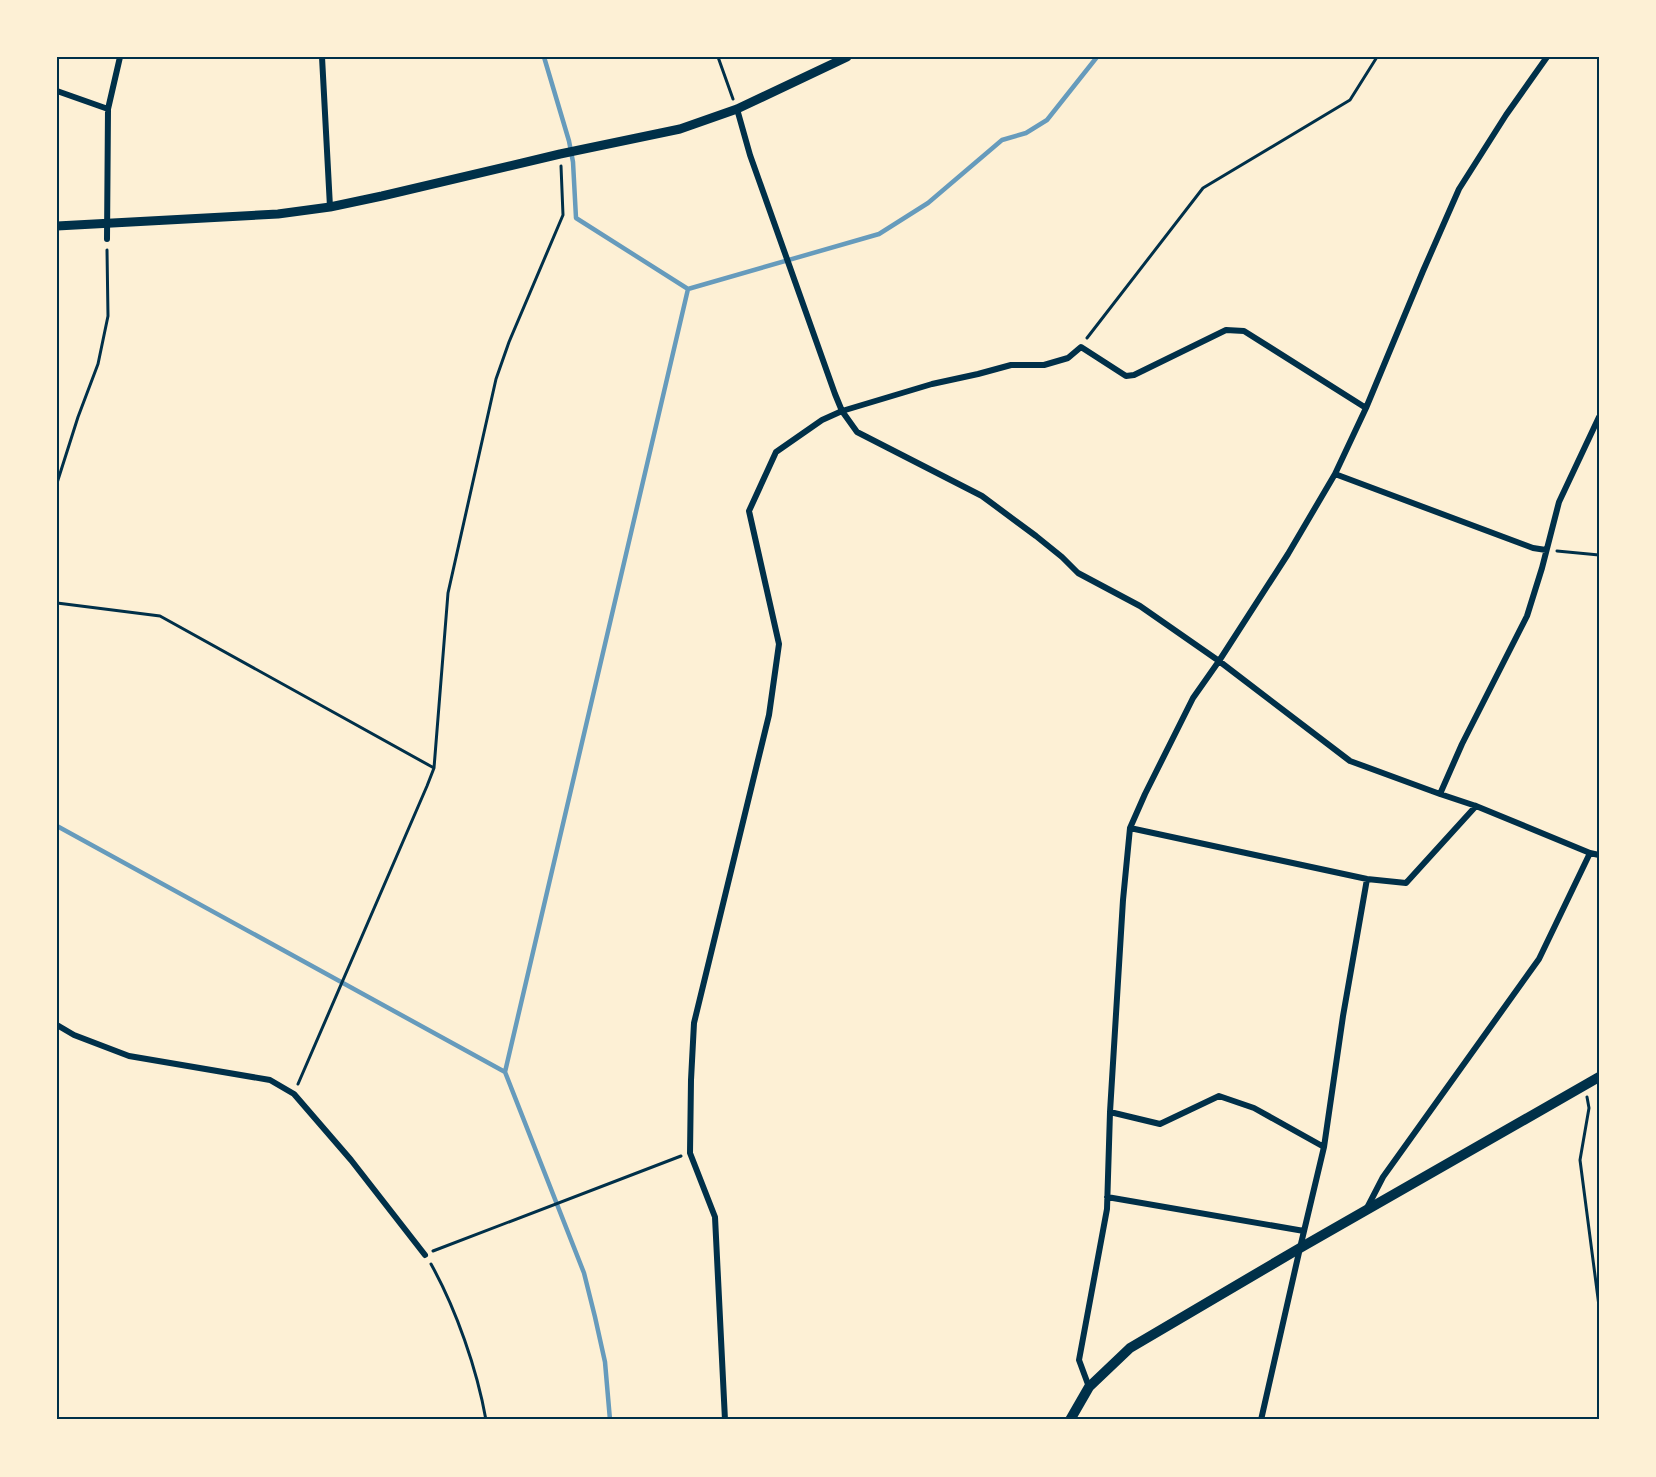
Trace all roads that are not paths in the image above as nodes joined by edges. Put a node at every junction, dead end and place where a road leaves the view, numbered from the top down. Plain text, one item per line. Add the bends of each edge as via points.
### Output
1 (120, 57) edge
2 (322, 57) edge
3 (847, 57) edge
4 (1547, 57) edge
5 (57, 92) edge
6 (108, 109) junction
7 (737, 109) junction
8 (330, 207) junction
9 (107, 223) junction
10 (57, 226) edge
11 (107, 239) road end
12 (1366, 408) junction
13 (842, 411) junction
14 (1599, 417) edge
15 (1335, 474) junction
16 (1546, 550) junction
17 (1219, 661) junction
18 (1440, 794) junction
19 (1476, 806) junction
20 (1130, 828) junction
21 (1590, 853) junction
22 (1599, 855) edge
23 (1367, 879) junction
24 (57, 1025) edge
25 (1599, 1077) edge
26 (1110, 1112) junction
27 (1324, 1147) junction
28 (1107, 1197) junction
29 (1367, 1209) junction
30 (1304, 1231) junction
31 (1300, 1248) junction
32 (425, 1255) road end
33 (1089, 1388) junction
34 (724, 1420) edge
35 (1070, 1420) edge
36 (1261, 1420) edge

1 - 6 street
2 - 8 street
3 - 7 street
4 - 12 street via 1459,189
5 - 6 street
6 - 9 street
7 - 8 street via 680,129
7 - 13 street via 750,156
8 - 9 street via 224,218
9 - 10 street
9 - 11 street
12 - 13 street via 1244,331 1226,330 1134,375 1126,376 1081,347 1068,358 1044,365 1011,365
12 - 15 street
13 - 17 street via 857,432 982,496 1078,573 1140,606
13 - 34 street via 776,452 749,511 779,644 769,715 694,1023 691,1080 690,1153 715,1217
14 - 16 street via 1559,502
15 - 16 street
15 - 17 street
16 - 18 street via 1527,616
17 - 18 street via 1350,760
17 - 20 street via 1193,698
18 - 19 street
19 - 21 street
19 - 23 street via 1406,883
20 - 23 street
20 - 26 street
21 - 22 street
21 - 29 street via 1539,959 1383,1177
23 - 27 street
24 - 32 street via 129,1056 270,1080 294,1094
25 - 29 main road
26 - 27 street via 1160,1124 1219,1096 1254,1108
26 - 28 street
27 - 30 street
28 - 30 street
28 - 33 street via 1079,1360
29 - 31 main road
30 - 31 street
31 - 33 main road via 1130,1348
31 - 36 street
33 - 35 main road

